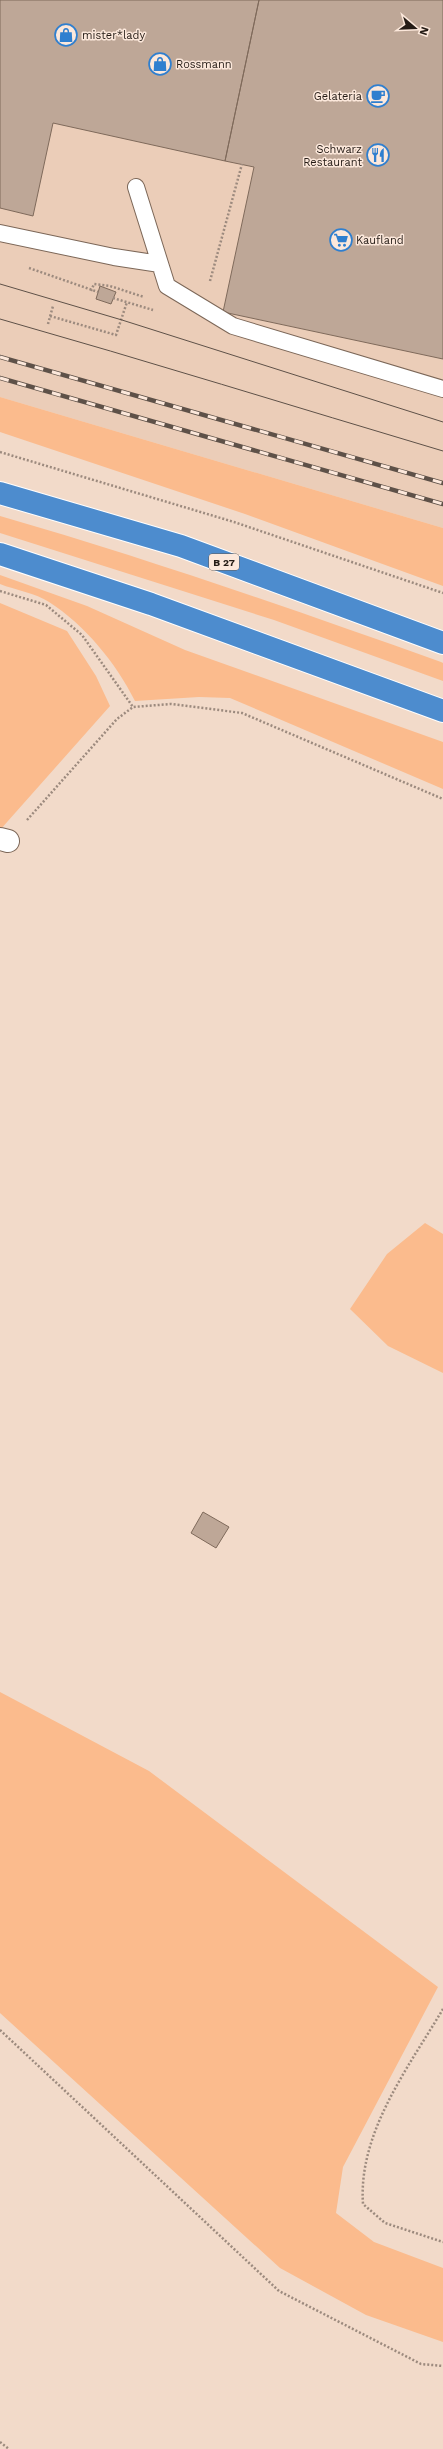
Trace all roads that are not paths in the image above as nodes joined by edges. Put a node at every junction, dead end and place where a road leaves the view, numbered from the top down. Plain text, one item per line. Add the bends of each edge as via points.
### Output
1 (136, 187) dead end
2 (0, 233) edge
3 (160, 264) junction
4 (443, 389) edge
5 (0, 494) edge
6 (0, 554) edge
7 (443, 643) edge
8 (443, 711) edge

1 - 3 lane
2 - 3 lane
3 - 4 lane via 167,286 233,326
5 - 7 highway, B 27 via 181,546
6 - 8 highway via 151,604

